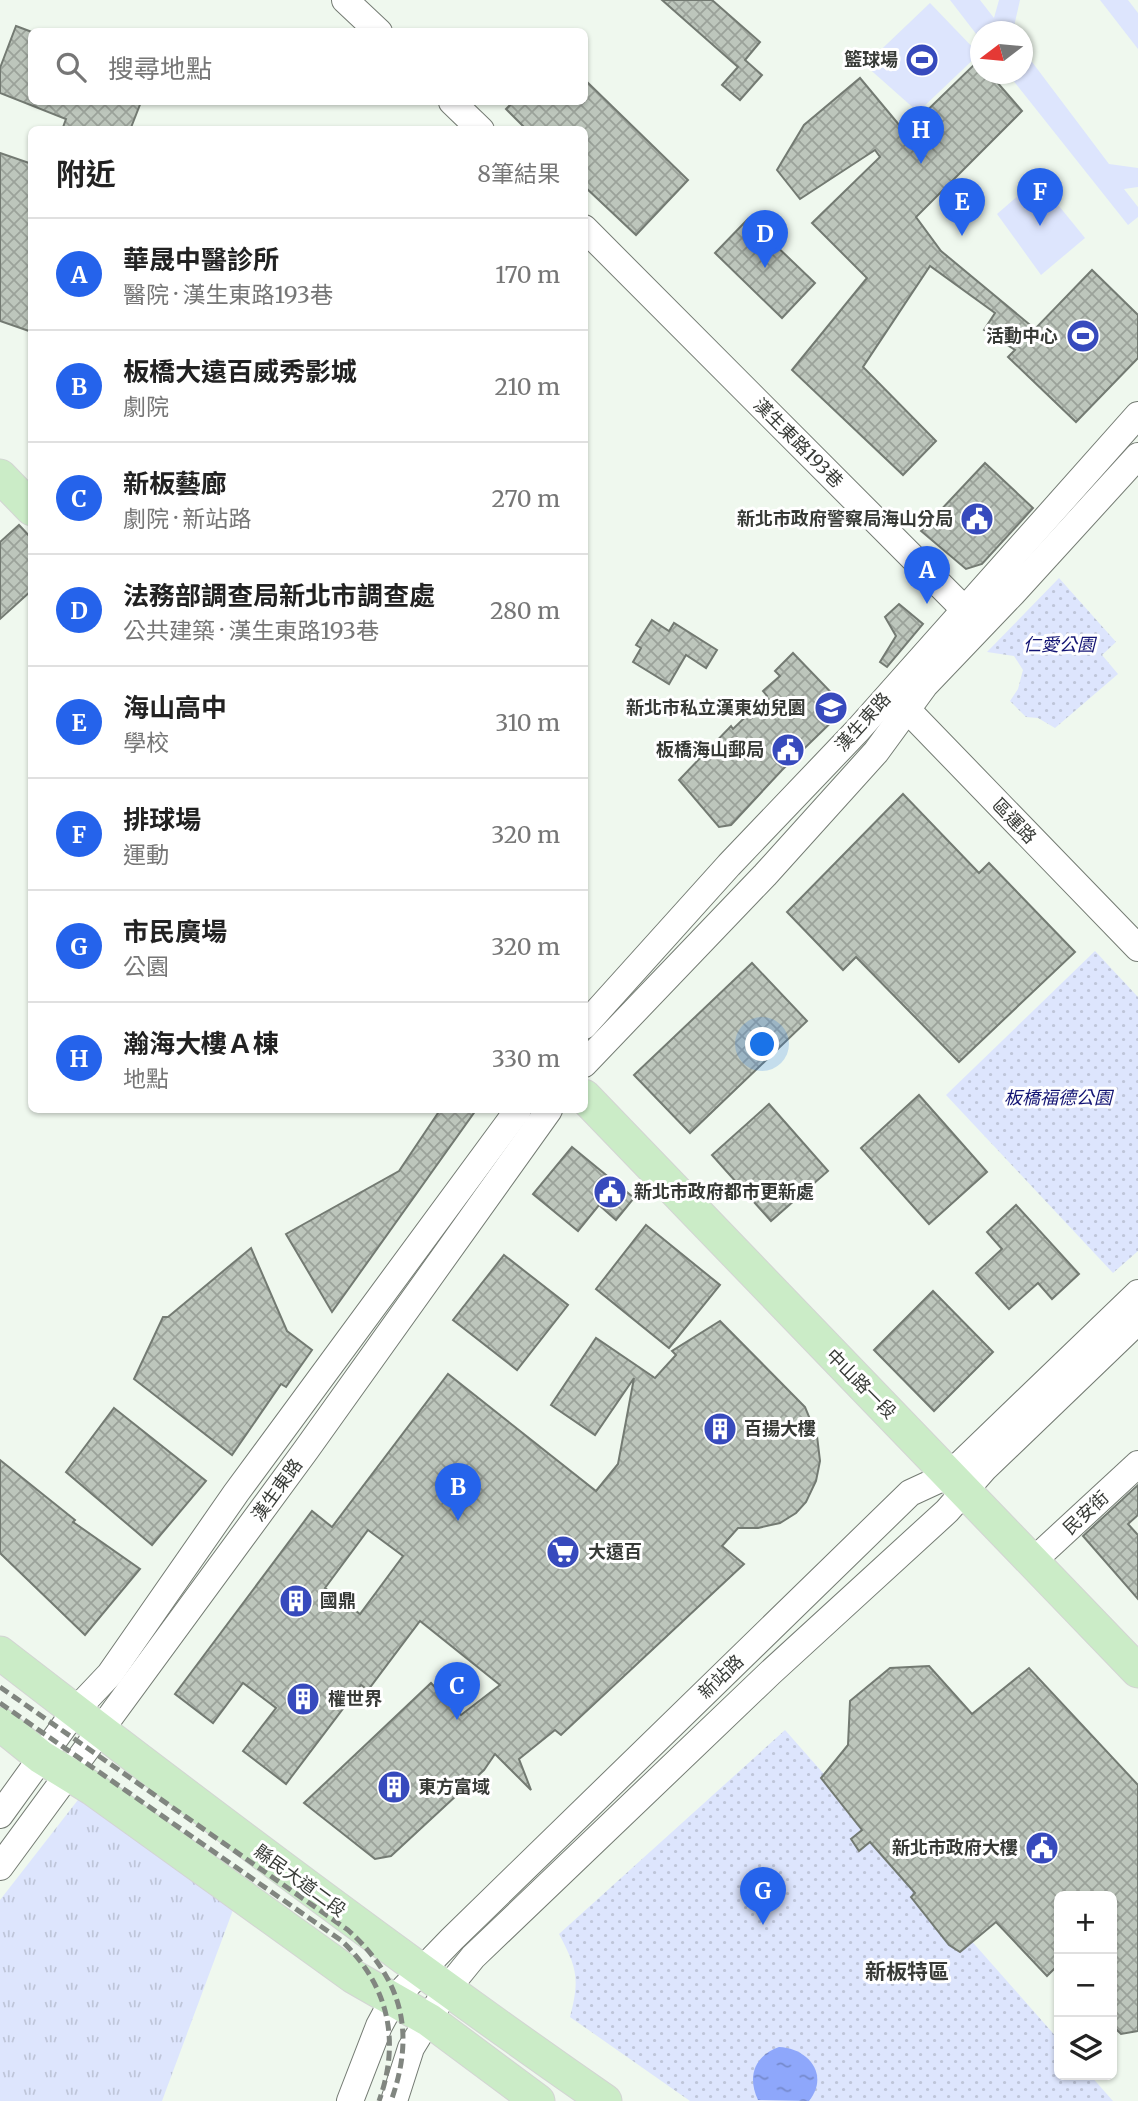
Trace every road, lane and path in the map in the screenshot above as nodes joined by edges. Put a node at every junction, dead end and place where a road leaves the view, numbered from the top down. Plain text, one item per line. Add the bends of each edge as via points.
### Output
1 (345, 0) edge
2 (375, 28) edge
3 (455, 105) edge
4 (477, 126) edge
5 (588, 232) edge
6 (1138, 415) edge
7 (1138, 456) edge
8 (0, 476) edge
9 (28, 505) edge
10 (974, 617) junction
11 (899, 701) junction
12 (1138, 948) edge
13 (588, 1022) edge
14 (588, 1060) edge
15 (588, 1100) edge
16 (516, 1113) edge
17 (547, 1113) edge
18 (1138, 1293) edge
19 (1138, 1321) edge
20 (1138, 1464) edge
21 (958, 1483) junction
22 (1033, 1562) junction
23 (0, 1636) edge
24 (0, 1653) edge
25 (1133, 1655) edge
26 (41, 1685) junction
27 (87, 1722) junction
28 (0, 1724) edge
29 (54, 1766) junction
30 (0, 1815) edge
31 (0, 1867) edge
32 (435, 1980) junction
33 (410, 2009) junction
34 (350, 2101) edge
35 (370, 2101) edge
36 (394, 2101) edge
37 (538, 2101) edge
38 (605, 2101) edge

1 - 2 street
3 - 4 street
5 - 10 street, 漢生東路193巷
6 - 10 street, 漢生東路
7 - 10 street, 漢生東路
8 - 9 main road
10 - 11 street, 漢生東路 via 925,685
11 - 12 street, 區運路
11 - 13 street, 漢生東路
11 - 14 street, 漢生東路 via 876,752
15 - 21 main road, 中山路一段
16 - 27 street, 漢生東路 via 274,1440 110,1674
17 - 27 street, 漢生東路 via 306,1450
18 - 21 street, 新站路
19 - 21 street, 新站路 via 984,1469
20 - 22 street, 民安街
21 - 22 main road, 中山路一段
21 - 32 street, 新站路 via 473,1957
21 - 32 street, 新站路 via 910,1493
22 - 25 main road, 中山路一段
23 - 26 street
24 - 26 main road, 縣民大道二段
26 - 27 main road, 縣民大道二段
27 - 29 street, 漢生東路
27 - 32 main road, 縣民大道二段
28 - 29 main road
29 - 30 street, 漢生東路
29 - 31 street, 漢生東路
29 - 33 main road via 93,1789 354,1977
32 - 33 street, 新站路
32 - 33 street, 新站路
32 - 38 main road, 縣民大道二段
33 - 34 street, 新站路 via 379,2026
33 - 35 street via 393,2035
33 - 36 street, 新站路 via 411,2048
33 - 37 main road

